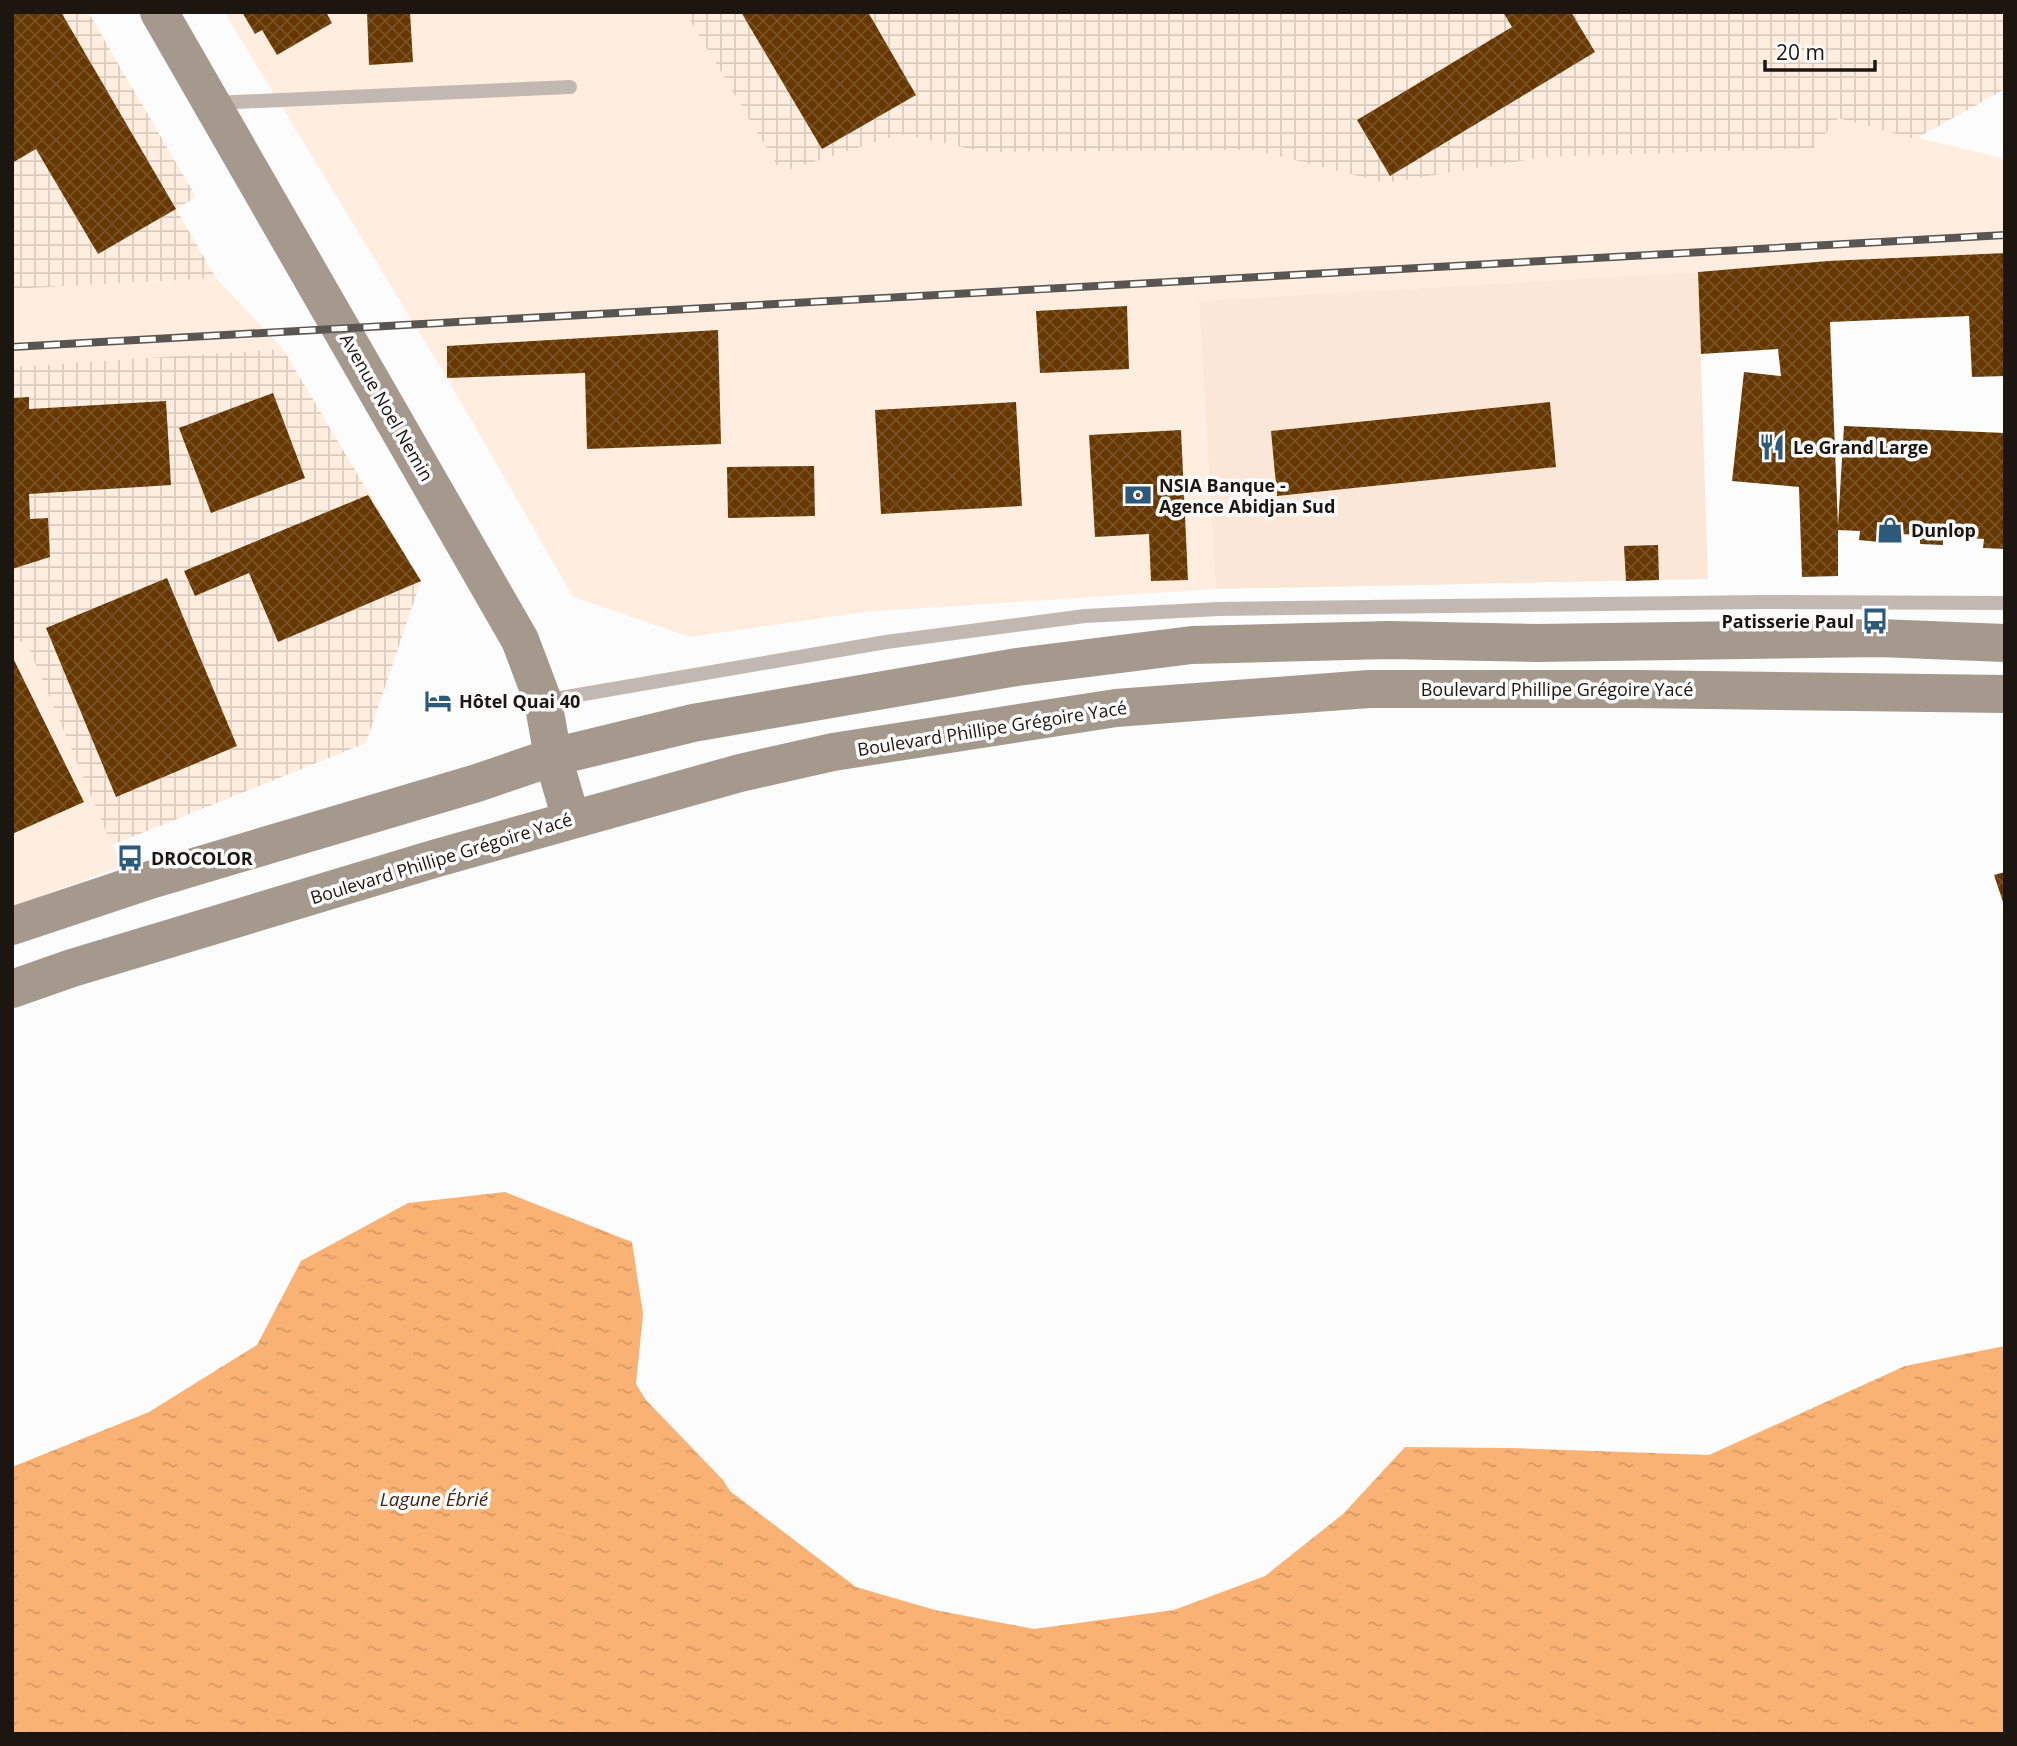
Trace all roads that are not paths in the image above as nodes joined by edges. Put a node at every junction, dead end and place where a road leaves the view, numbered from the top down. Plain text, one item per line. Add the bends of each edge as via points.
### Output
1 (159, 12) edge
2 (570, 86) dead end
3 (211, 103) junction
4 (2005, 603) edge
5 (2005, 643) edge
6 (2005, 694) edge
7 (543, 701) junction
8 (553, 757) junction
9 (571, 819) junction
10 (12, 926) edge
11 (12, 989) edge

1 - 3 main road, Avenue Noel Nemin
2 - 3 lane
3 - 7 main road, Avenue Noel Nemin via 520,640
4 - 7 lane via 1219,609 1085,617 886,642
5 - 8 main road via 1879,638 1192,645 1017,667 781,707
6 - 9 main road, Boulevard Phillipe Grégoire Yacé via 1369,689 1116,708 833,752
7 - 8 main road, Avenue Noel Nemin
8 - 9 main road, Avenue Noel Nemin
8 - 10 main road
9 - 11 main road, Boulevard Phillipe Grégoire Yacé

